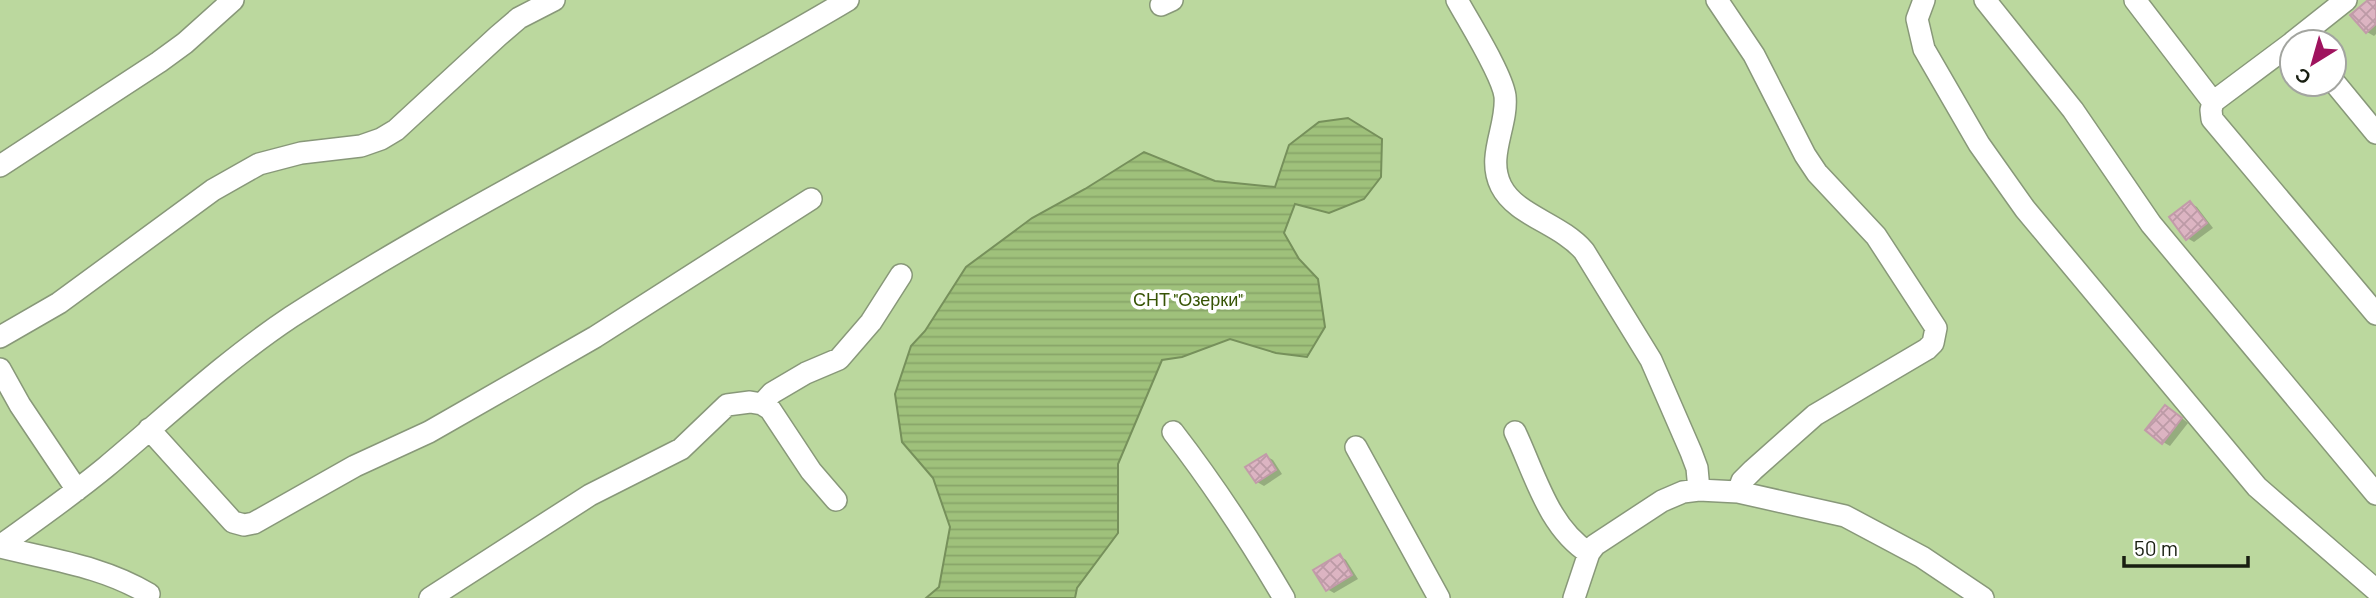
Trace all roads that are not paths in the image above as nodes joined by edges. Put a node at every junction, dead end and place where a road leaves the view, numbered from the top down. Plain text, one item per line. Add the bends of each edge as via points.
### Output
1 (233, 0) edge
2 (554, 0) edge
3 (848, 0) edge
4 (1458, 0) edge
5 (1717, 0) edge
6 (1924, 0) edge
7 (1985, 0) edge
8 (2135, 0) edge
9 (2346, 0) edge
10 (2312, 28) edge
11 (2278, 54) edge
12 (2347, 98) edge
13 (2213, 102) junction
14 (2376, 133) edge
15 (0, 166) edge
16 (811, 199) dead end
17 (901, 275) dead end
18 (2376, 314) edge
19 (0, 338) edge
20 (0, 369) edge
21 (762, 404) junction
22 (149, 429) junction
23 (1173, 432) dead end
24 (1515, 432) dead end
25 (1356, 447) dead end
26 (78, 490) junction
27 (1699, 490) junction
28 (1738, 492) junction
29 (2376, 494) edge
30 (836, 500) dead end
31 (0, 547) edge
32 (1589, 553) junction
33 (2376, 590) edge
34 (149, 594) dead end
35 (430, 598) edge
36 (1284, 598) edge
37 (1438, 598) edge
38 (1574, 598) edge
39 (1983, 598) edge

1 - 15 street via 159,62
2 - 19 street via 498,36 388,135 361,146 301,153 259,164 213,190 59,303
3 - 22 street via 342,285 198,387
4 - 27 street via 1504,91 1495,153 1500,185 1519,207 1573,238 1584,251 1651,360 1697,468
5 - 28 street via 1754,55 1817,173 1876,236 1936,328 1927,349 1815,415 1742,481
6 - 33 street via 1917,19 1924,49 1979,144 2025,209 2258,488
7 - 29 street via 2073,110 2151,224
8 - 13 street
9 - 10 street
11 - 13 street
12 - 14 street
13 - 18 street via 2211,119
16 - 22 street via 584,343 429,432 355,466 254,523 233,522
17 - 21 street via 871,322 839,359 806,373
20 - 26 street
21 - 30 street via 778,419
21 - 35 street via 727,405 681,449 590,495
22 - 26 street
23 - 36 street via 1239,522
24 - 32 street via 1546,501 1570,538
25 - 37 street
26 - 31 street
27 - 28 street
27 - 32 street via 1662,501 1604,538
28 - 39 street via 1846,516 1923,557
31 - 34 street via 98,570
32 - 38 street

